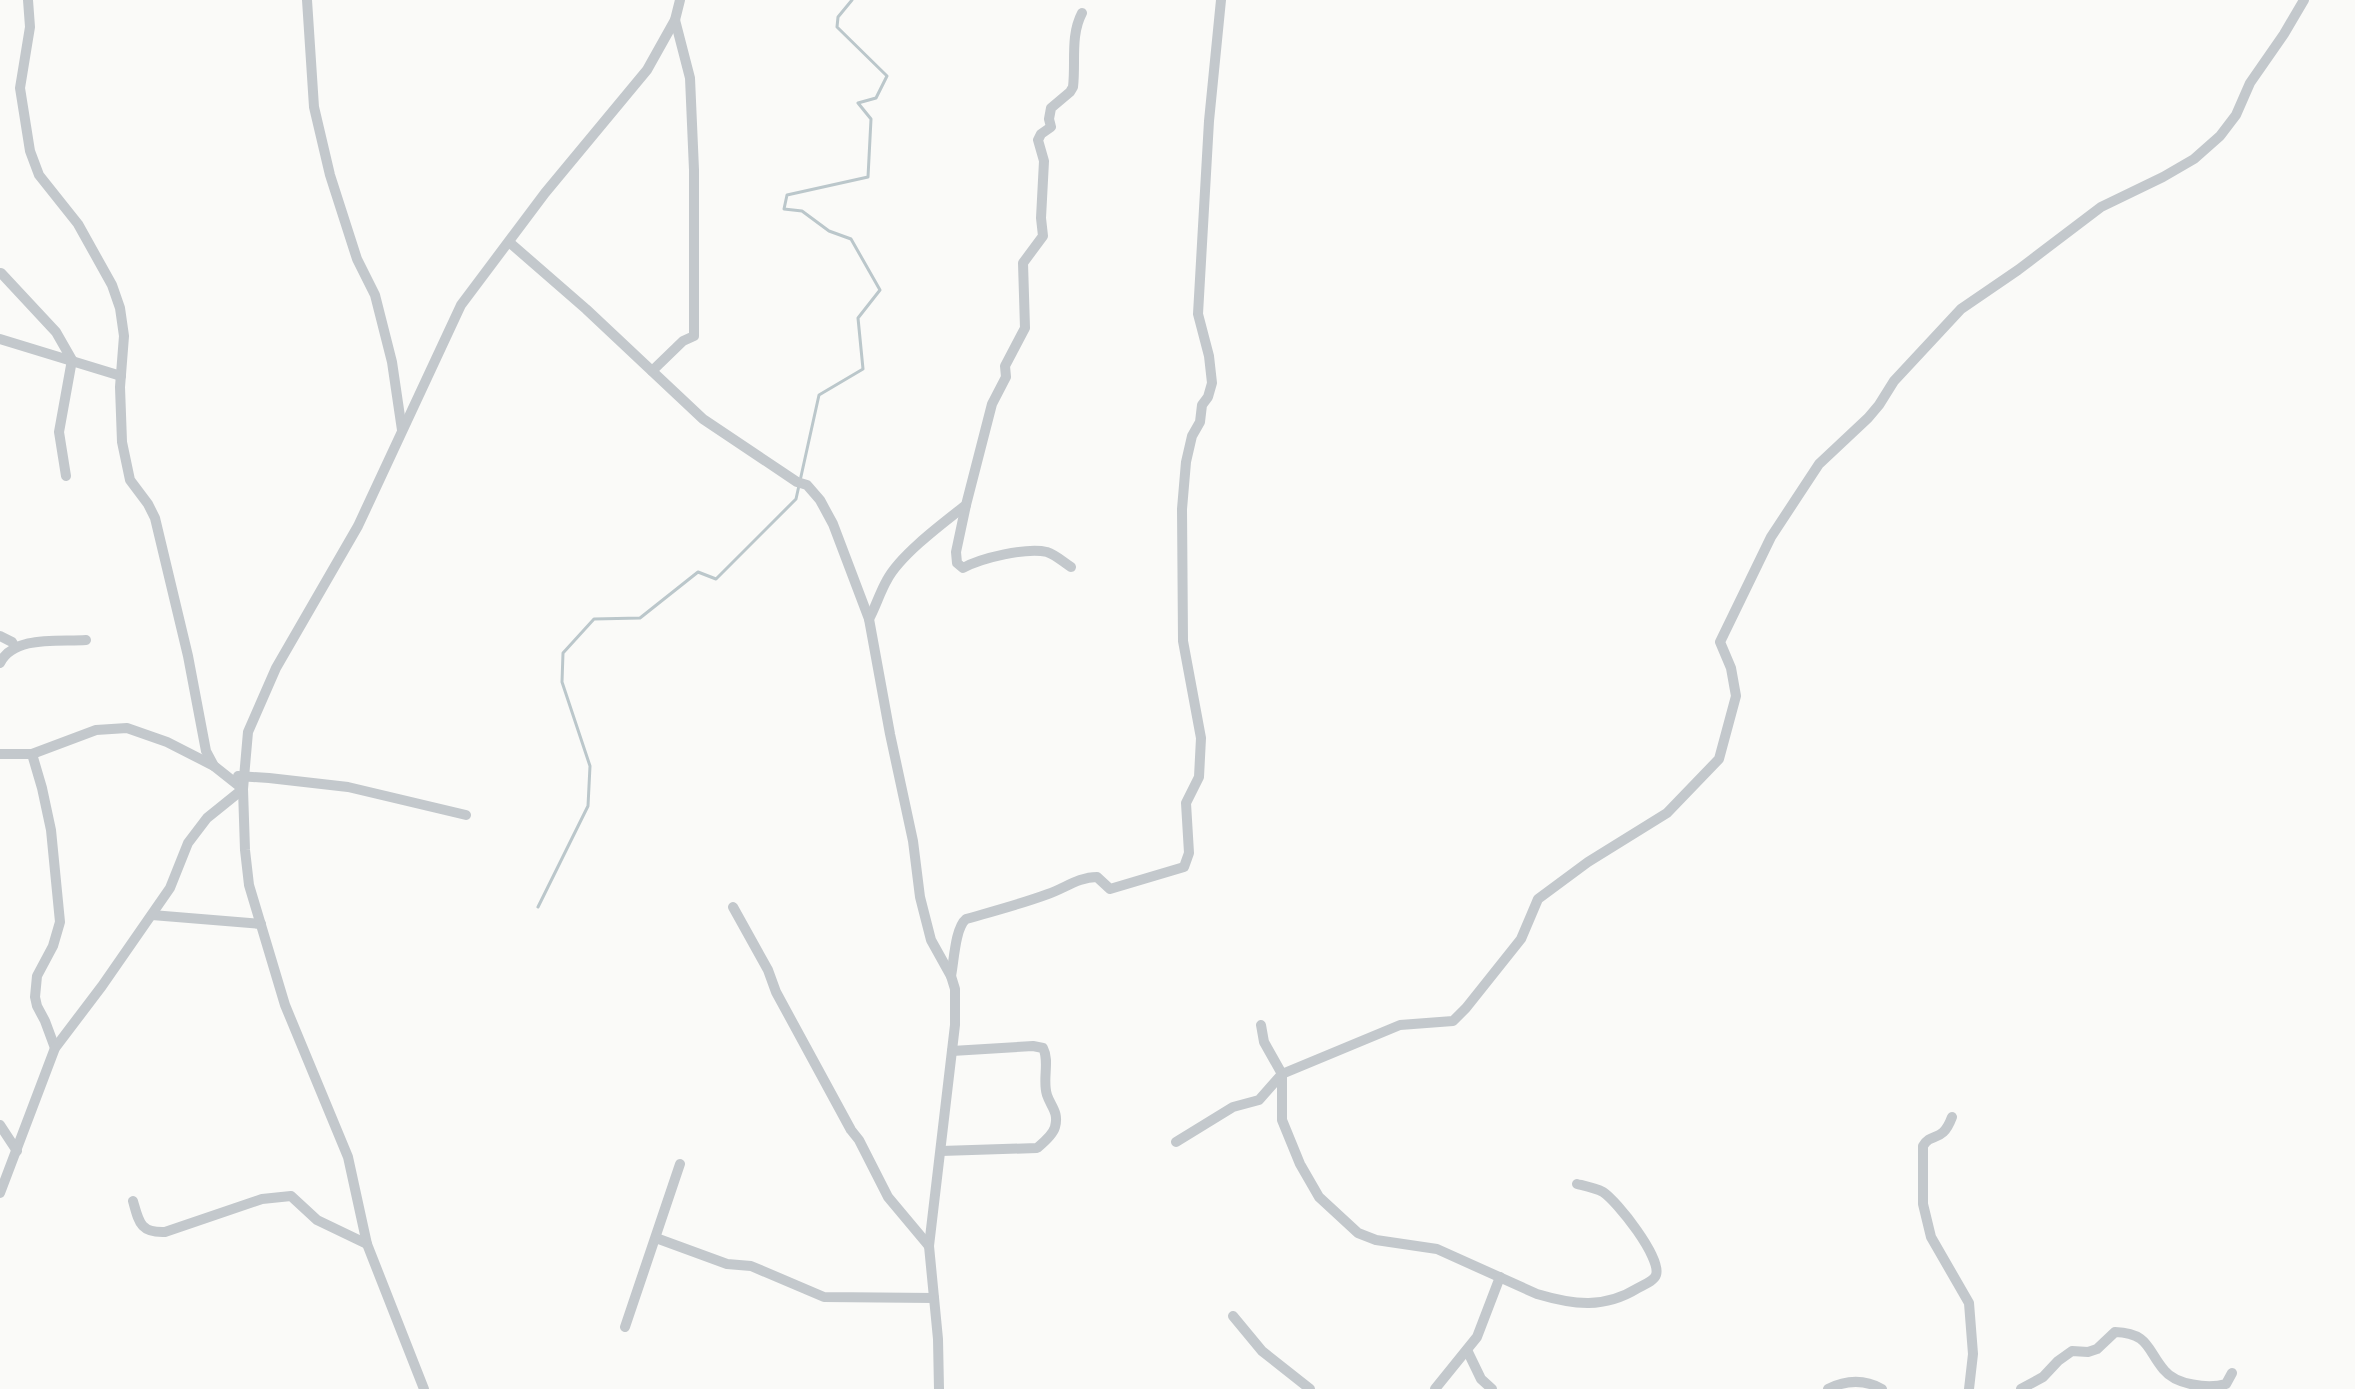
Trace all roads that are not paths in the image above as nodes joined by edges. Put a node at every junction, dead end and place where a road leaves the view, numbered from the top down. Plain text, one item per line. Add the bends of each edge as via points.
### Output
1 (28, 0) edge
2 (307, 0) edge
3 (680, 0) edge
4 (1221, 0) edge
5 (2304, 0) edge
6 (1082, 13) dead end
7 (675, 20) junction
8 (509, 242) junction
9 (1, 273) edge
10 (0, 339) edge
11 (72, 360) junction
12 (652, 371) junction
13 (121, 376) junction
14 (402, 430) junction
15 (66, 476) dead end
16 (966, 505) junction
17 (1071, 567) dead end
18 (869, 619) junction
19 (0, 636) edge
20 (86, 640) dead end
21 (15, 647) junction
22 (0, 663) edge
23 (0, 754) edge
24 (32, 754) junction
25 (214, 766) junction
26 (226, 776) junction
27 (244, 777) junction
28 (243, 789) junction
29 (466, 815) dead end
30 (733, 907) dead end
31 (152, 915) junction
32 (261, 924) junction
33 (951, 976) junction
34 (1262, 1025) dead end
35 (54, 1048) junction
36 (952, 1051) junction
37 (1282, 1074) junction
38 (1952, 1117) dead end
39 (0, 1125) edge
40 (1176, 1142) dead end
41 (17, 1151) junction
42 (941, 1151) junction
43 (680, 1164) dead end
44 (1577, 1184) dead end
45 (0, 1193) edge
46 (133, 1201) dead end
47 (656, 1238) junction
48 (367, 1244) junction
49 (930, 1246) junction
50 (1500, 1277) junction
51 (934, 1298) junction
52 (1233, 1316) dead end
53 (625, 1327) dead end
54 (1467, 1350) junction
55 (2232, 1373) dead end
56 (424, 1389) edge
57 (939, 1389) edge
58 (1310, 1389) edge
59 (1435, 1389) edge
60 (1492, 1389) edge
61 (1828, 1389) edge
62 (1882, 1389) edge
63 (1969, 1389) edge
64 (2021, 1389) edge

1 - 13 street via 30,27 20,88 30,151 39,175 78,224 112,285 124,336
2 - 14 street via 314,107 330,175 357,259 375,295 392,362
3 - 7 street
4 - 33 street via 1209,121 1198,314 1212,383 1192,436 1182,509 1183,641 1201,738 1199,777 1186,803 1189,853 1184,867 1110,889 1097,877 1085,877 1024,903 966,919 959,931
5 - 37 street via 2250,82 2236,116 2220,136 2194,159 2101,207 1961,309 1894,381 1869,418 1819,464 1771,537 1720,642 1731,668 1736,696 1719,759 1667,813 1588,862 1538,899 1521,939 1453,1021 1400,1025
6 - 16 street via 1075,35 1073,87 1051,108 1051,127 1038,140 1044,161 1043,236 1023,262 1025,328 1005,366 1006,377 992,404
7 - 8 street via 647,70
7 - 12 street via 690,78 694,336 683,340
8 - 12 street
8 - 14 street via 461,305
9 - 11 street via 56,332
10 - 11 street
11 - 13 street
11 - 15 street via 59,432
12 - 18 street via 703,419 802,483 820,500
13 - 25 street via 122,442 130,480 155,518 206,751
14 - 27 street via 358,525 276,668 248,732
16 - 17 street via 956,552 957,563 963,568 996,556 1044,551
16 - 18 street via 893,570
18 - 33 street via 913,842 920,897 931,940
19 - 21 street
20 - 21 street
21 - 22 street via 6,652
23 - 24 street
24 - 25 street via 96,729 128,728
24 - 35 street via 51,830 60,922 37,976 35,997
25 - 26 street
26 - 27 street
26 - 28 street
27 - 28 street
27 - 29 street via 348,787
28 - 31 street via 207,818 188,843 170,888
28 - 32 street via 249,885
30 - 49 street via 888,1197
31 - 32 street
31 - 35 street
32 - 48 street via 285,1005 348,1157
33 - 36 street via 955,989
34 - 37 street via 1264,1042
35 - 41 street
36 - 42 street
36 - 42 street via 1043,1048 1047,1096 1056,1111 1055,1128 1037,1148
37 - 40 street via 1259,1100 1233,1107
37 - 50 street via 1282,1120 1319,1197 1358,1233 1376,1240 1437,1249
38 - 63 street via 1947,1130 1923,1146 1923,1204 1931,1237 1969,1303
39 - 41 street
41 - 45 street
42 - 49 street
43 - 47 street
44 - 50 street via 1601,1191 1614,1200 1656,1264 1653,1279 1622,1298 1575,1303 1553,1299
46 - 48 street via 143,1227 165,1232 262,1199 291,1196 317,1220
47 - 51 street via 727,1264 752,1266 824,1297
47 - 53 street
48 - 56 street
49 - 51 street
50 - 54 street via 1477,1337
51 - 57 street
52 - 58 street via 1262,1351
54 - 59 street
54 - 60 street via 1481,1379
55 - 64 street via 2226,1384 2189,1384 2170,1377 2144,1341 2115,1332 2097,1349 2072,1351 2043,1377
61 - 62 street via 1840,1383 1862,1382

